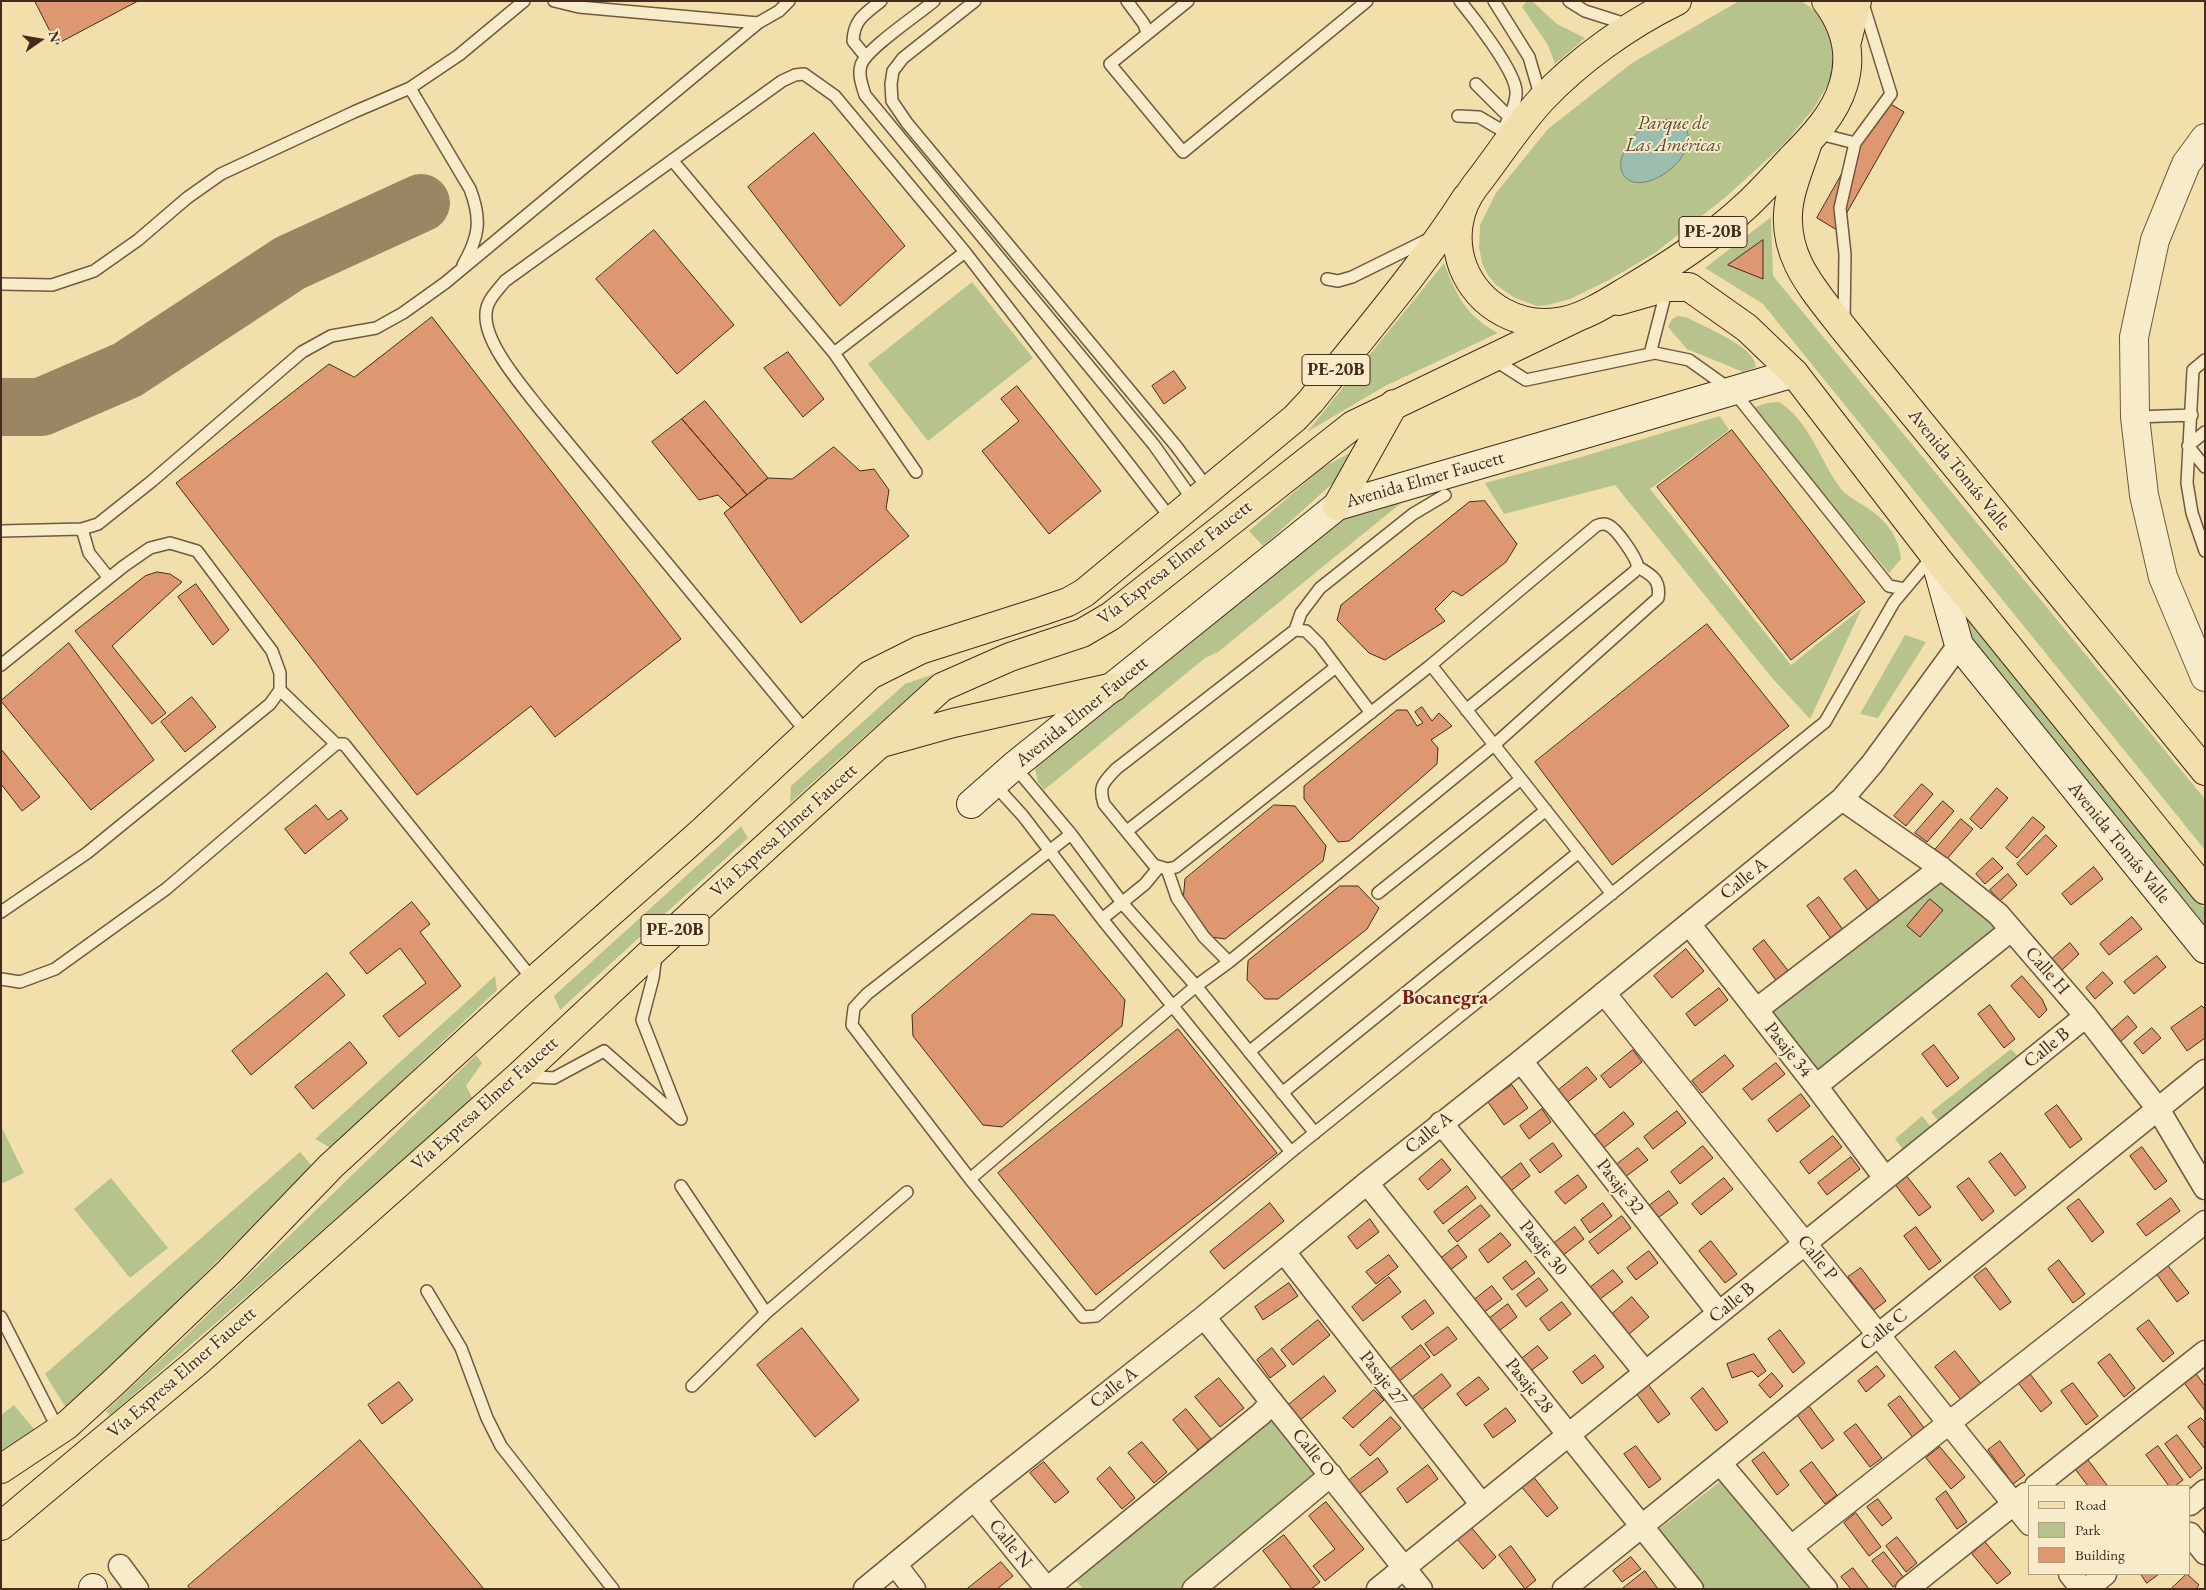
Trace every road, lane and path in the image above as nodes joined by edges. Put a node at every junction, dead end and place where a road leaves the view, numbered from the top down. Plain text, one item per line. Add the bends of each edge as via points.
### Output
1 (524, 1) edge
2 (554, 1) edge
3 (789, 1) edge
4 (881, 1) edge
5 (934, 1) edge
6 (975, 1) edge
7 (1127, 1) edge
8 (1188, 1) edge
9 (1367, 1) edge
10 (1460, 1) edge
11 (1494, 1) edge
12 (1569, 1) edge
13 (1677, 1) edge
14 (1826, 1) edge
15 (1857, 1) edge
16 (1863, 1) edge
17 (758, 23) junction
18 (1633, 26) junction
19 (1147, 33) junction
20 (1847, 41) junction
21 (866, 57) junction
22 (1476, 84) dead end
23 (410, 88) junction
24 (1542, 100) junction
25 (1458, 116) dead end
26 (1510, 118) junction
27 (1503, 130) junction
28 (1811, 137) junction
29 (2205, 138) edge
30 (1855, 142) junction
31 (672, 160) junction
32 (1486, 172) junction
33 (1466, 198) junction
34 (1444, 232) junction
35 (965, 252) junction
36 (459, 272) junction
37 (1327, 279) dead end
38 (1, 284) edge
39 (1667, 287) junction
40 (1604, 305) junction
41 (1580, 316) junction
42 (1844, 329) junction
43 (834, 353) junction
44 (1650, 354) junction
45 (1492, 358) junction
46 (2205, 360) edge
47 (1794, 373) junction
48 (1734, 392) junction
49 (1394, 404) junction
50 (2192, 415) junction
51 (2135, 417) junction
52 (2205, 432) edge
53 (2188, 446) junction
54 (2205, 467) edge
55 (916, 472) dead end
56 (1445, 495) dead end
57 (1202, 497) junction
58 (1337, 506) junction
59 (1173, 521) junction
60 (82, 529) junction
61 (1, 531) edge
62 (2205, 550) edge
63 (1934, 555) junction
64 (1638, 566) junction
65 (109, 578) junction
66 (1905, 589) junction
67 (1295, 630) junction
68 (1959, 645) junction
69 (1, 665) edge
70 (1431, 665) junction
71 (1336, 667) junction
72 (2205, 677) edge
73 (1114, 686) junction
74 (280, 690) junction
75 (1466, 710) junction
76 (1371, 713) junction
77 (808, 734) junction
78 (882, 743) junction
79 (336, 744) junction
80 (1494, 746) junction
81 (1014, 766) junction
82 (2205, 771) edge
83 (1521, 779) junction
84 (994, 784) junction
85 (1842, 798) junction
86 (971, 804) dead end
87 (1546, 810) junction
88 (1126, 832) junction
89 (1071, 834) junction
90 (1050, 851) junction
91 (1579, 852) junction
92 (1163, 868) junction
93 (1941, 868) junction
94 (2205, 890) edge
95 (1378, 894) dead end
96 (1612, 894) junction
97 (1123, 904) junction
98 (1, 912) edge
99 (1102, 919) junction
100 (1689, 924) junction
101 (2011, 930) junction
102 (657, 946) junction
103 (2205, 949) edge
104 (1230, 962) junction
105 (1, 979) edge
106 (534, 981) junction
107 (1196, 986) junction
108 (1604, 993) junction
109 (1174, 1006) junction
110 (1756, 1010) junction
111 (2086, 1016) junction
112 (1249, 1052) junction
113 (1521, 1060) junction
114 (2205, 1071) edge
115 (518, 1076) junction
116 (1816, 1086) junction
117 (1282, 1093) junction
118 (2158, 1109) junction
119 (1442, 1123) junction
120 (1315, 1133) junction
121 (1291, 1152) junction
122 (1886, 1178) junction
123 (970, 1179) junction
124 (1367, 1183) junction
125 (681, 1186) dead end
126 (2205, 1188) edge
127 (907, 1192) dead end
128 (2205, 1222) edge
129 (1805, 1243) junction
130 (1284, 1252) junction
131 (427, 1291) dead end
132 (766, 1313) junction
133 (1719, 1313) junction
134 (1, 1317) edge
135 (1204, 1317) junction
136 (1878, 1335) junction
137 (2205, 1352) edge
138 (1645, 1372) junction
139 (692, 1386) dead end
140 (1272, 1402) junction
141 (1949, 1423) junction
142 (59, 1430) junction
143 (1568, 1435) junction
144 (1720, 1462) junction
145 (1, 1469) edge
146 (1331, 1476) junction
147 (2037, 1485) edge
148 (2205, 1491) edge
149 (2022, 1497) edge
150 (974, 1499) junction
151 (2191, 1503) edge
152 (1482, 1505) junction
153 (2028, 1517) edge
154 (1, 1526) edge
155 (1642, 1526) junction
156 (2191, 1535) edge
157 (1791, 1547) junction
158 (2205, 1553) edge
159 (894, 1564) junction
160 (120, 1566) dead end
161 (1404, 1568) junction
162 (2071, 1575) edge
163 (2104, 1575) edge
164 (137, 1589) edge
165 (613, 1589) edge
166 (865, 1589) edge
167 (914, 1589) edge
168 (1047, 1589) edge
169 (1194, 1589) edge
170 (1378, 1589) edge
171 (1421, 1589) edge
172 (1564, 1589) edge
173 (1692, 1589) edge
174 (1826, 1589) edge
175 (1907, 1589) edge
176 (2082, 1589) edge
177 (2087, 1589) edge

1 - 23 lane via 459,54
2 - 17 lane via 580,7
3 - 17 lane
4 - 21 lane via 858,20 853,29 853,41
5 - 21 lane
6 - 57 lane via 903,58 893,70 890,84 892,101 913,131 1176,446
7 - 19 lane
8 - 19 lane
9 - 19 lane via 1182,152 1110,64
10 - 26 lane via 1508,70 1516,91
11 - 24 lane via 1529,57
12 - 18 lane via 1585,11
13 - 18 main road, PE-20B
14 - 20 main road, PE-20B
15 - 20 main road, PE-20B
16 - 30 lane via 1891,94
17 - 36 lane
18 - 24 main road, PE-20B via 1585,60
20 - 28 main road, PE-20B via 1848,64 1843,87
21 - 57 lane via 861,64 860,78 864,95 1154,445
22 - 26 lane
23 - 36 lane via 470,189 477,207 476,238
23 - 38 lane via 221,174 94,271 52,285
24 - 32 main road, PE-20B
25 - 27 lane via 1479,117
26 - 27 lane
27 - 32 lane via 1494,143
28 - 30 lane
28 - 40 main road, PE-20B via 1747,205 1679,259
28 - 42 main road, Avenida Tomás Valle via 1789,204 1789,240 1801,273
29 - 51 main road via 2186,164 2155,240 2134,337
30 - 42 lane via 1840,208 1845,254
31 - 35 lane via 782,81 804,74 835,96
31 - 43 lane
31 - 77 lane via 505,281 490,301 486,315 491,339 539,408
32 - 33 main road, PE-20B
33 - 34 main road, Vía Expresa Elmer Faucett / PE-20B
33 - 41 main road, PE-20B via 1458,230 1461,262 1468,277 1488,302 1509,315 1532,323 1548,324
34 - 37 lane via 1352,277 1338,281
34 - 57 main road, Vía Expresa Elmer Faucett / PE-20B via 1312,401
35 - 43 lane
35 - 59 lane
36 - 60 lane via 403,313 376,328 331,336 302,352 146,486 98,524
39 - 40 main road, Avenida Tomás Valle
39 - 44 lane
39 - 47 main road, Avenida Tomás Valle via 1689,287 1718,306 1747,328
40 - 41 main road, PE-20B
41 - 45 main road, Vía Expresa Elmer Faucett / PE-20B
42 - 82 main road, Avenida Tomás Valle
43 - 55 lane
44 - 45 lane via 1526,380
44 - 48 lane via 1688,360
45 - 49 main road, Vía Expresa Elmer Faucett / PE-20B
46 - 50 lane via 2193,370
47 - 48 main road, Avenida Elmer Faucett
47 - 63 main road, Avenida Tomás Valle
48 - 58 main road, Avenida Elmer Faucett
48 - 66 lane via 1889,586
49 - 58 main road
49 - 78 main road, Vía Expresa Elmer Faucett / PE-20B via 1353,425 1318,451 1110,616 1082,633 1010,657 942,687
50 - 51 lane
50 - 53 lane
51 - 72 main road via 2144,495 2163,577
52 - 53 lane
53 - 54 lane
53 - 62 lane via 2189,498
56 - 67 lane via 1413,514 1320,588 1301,613
57 - 59 main road, Vía Expresa Elmer Faucett / PE-20B
58 - 73 main road, Avenida Elmer Faucett
59 - 77 main road, Vía Expresa Elmer Faucett / PE-20B via 1096,584 1068,602 920,650 870,675
60 - 61 lane
60 - 65 lane via 89,553
63 - 66 lane
63 - 68 main road, Avenida Tomás Valle
63 - 94 main road, Avenida Tomás Valle
64 - 70 lane via 1636,558 1610,526 1596,526
64 - 75 lane
64 - 80 lane via 1653,576 1660,589 1658,598
65 - 69 lane
65 - 74 lane via 150,548 170,543 198,551 272,651 280,673
66 - 96 lane via 1894,602 1825,722
67 - 71 lane via 1306,631
67 - 88 lane via 1103,782 1101,794 1104,804
68 - 85 street, Calle A via 1872,764
68 - 103 main road, Avenida Tomás Valle
70 - 75 lane
70 - 76 lane
71 - 76 lane
71 - 88 lane
73 - 78 main road
73 - 81 main road, Avenida Elmer Faucett
74 - 79 lane
74 - 98 lane via 270,704 87,853
75 - 80 lane
76 - 92 lane via 1176,867
77 - 106 main road, Vía Expresa Elmer Faucett / PE-20B
78 - 102 main road, Vía Expresa Elmer Faucett / PE-20B
79 - 105 lane via 166,889 55,970 20,982
79 - 106 lane via 344,744
80 - 83 lane
80 - 104 lane
81 - 84 main road, Avenida Elmer Faucett
81 - 89 lane
83 - 87 lane
83 - 95 lane
84 - 86 main road, Avenida Elmer Faucett
84 - 90 lane
85 - 93 street, Calle H
85 - 100 street, Calle A
87 - 91 lane
87 - 112 lane
88 - 92 lane via 1154,865
89 - 90 lane
89 - 97 lane
90 - 99 lane
90 - 123 lane via 867,994 854,1008 852,1025
91 - 96 lane
91 - 117 lane
92 - 97 lane
92 - 104 lane via 1177,898 1204,936
93 - 101 street, Calle H via 1998,914
93 - 110 street
96 - 120 lane
97 - 99 lane
97 - 107 lane
99 - 109 lane
100 - 108 street, Calle A
100 - 110 street, Pasaje 34
101 - 111 street, Calle H
101 - 116 street
102 - 115 main road, Vía Expresa Elmer Faucett / PE-20B
102 - 115 lane via 642,1020 681,1119 604,1052 554,1078
104 - 107 lane
106 - 142 main road, Vía Expresa Elmer Faucett / PE-20B via 331,1166 223,1278
107 - 109 lane
107 - 112 lane
108 - 113 street, Calle A
108 - 129 street, Calle P
109 - 121 lane
109 - 123 lane
110 - 116 street, Pasaje 34
111 - 118 street, Calle H
111 - 122 street, Calle B
112 - 117 lane
113 - 119 street, Calle A
113 - 133 street, Pasaje 32
114 - 118 street, Calle C
115 - 154 main road, Vía Expresa Elmer Faucett / PE-20B via 196,1363
116 - 122 street, Pasaje 34
117 - 120 lane
118 - 126 street, Calle H
118 - 136 street, Calle C
119 - 124 street, Calle A
119 - 138 street, Pasaje 30
120 - 121 lane
121 - 123 lane via 1096,1316 1083,1317
122 - 129 street, Calle B
124 - 130 street, Calle A
124 - 143 street, Pasaje 28
125 - 132 lane
127 - 132 lane
128 - 141 street
129 - 133 street, Calle B
129 - 136 street, Calle P
130 - 135 street, Calle A
130 - 152 street, Pasaje 27
131 - 165 lane via 461,1348 501,1446
132 - 139 lane
133 - 138 street, Calle B
134 - 142 lane
135 - 140 street, Calle O
135 - 150 street, Calle A
136 - 141 street, Calle P
136 - 144 street, Calle C
137 - 147 street
138 - 143 street, Calle B
140 - 146 street, Calle O
140 - 168 street
141 - 149 street, Calle P
141 - 157 street
142 - 145 main road, Vía Expresa Elmer Faucett / PE-20B
143 - 152 street, Calle B
143 - 155 street, Pasaje 28
144 - 155 street, Calle C
144 - 157 street
146 - 161 street, Calle O
146 - 169 street
148 - 151 street
149 - 153 street, Calle P
149 - 175 street
150 - 159 street, Calle A
150 - 168 street, Calle N
152 - 161 street, Calle B
155 - 172 street, Calle C
155 - 173 street, Pasaje 28
156 - 158 street
157 - 174 street
159 - 166 street, Calle A
159 - 167 street
160 - 164 street
161 - 170 street, Calle B
161 - 171 street, Calle O
162 - 176 street
163 - 177 street

